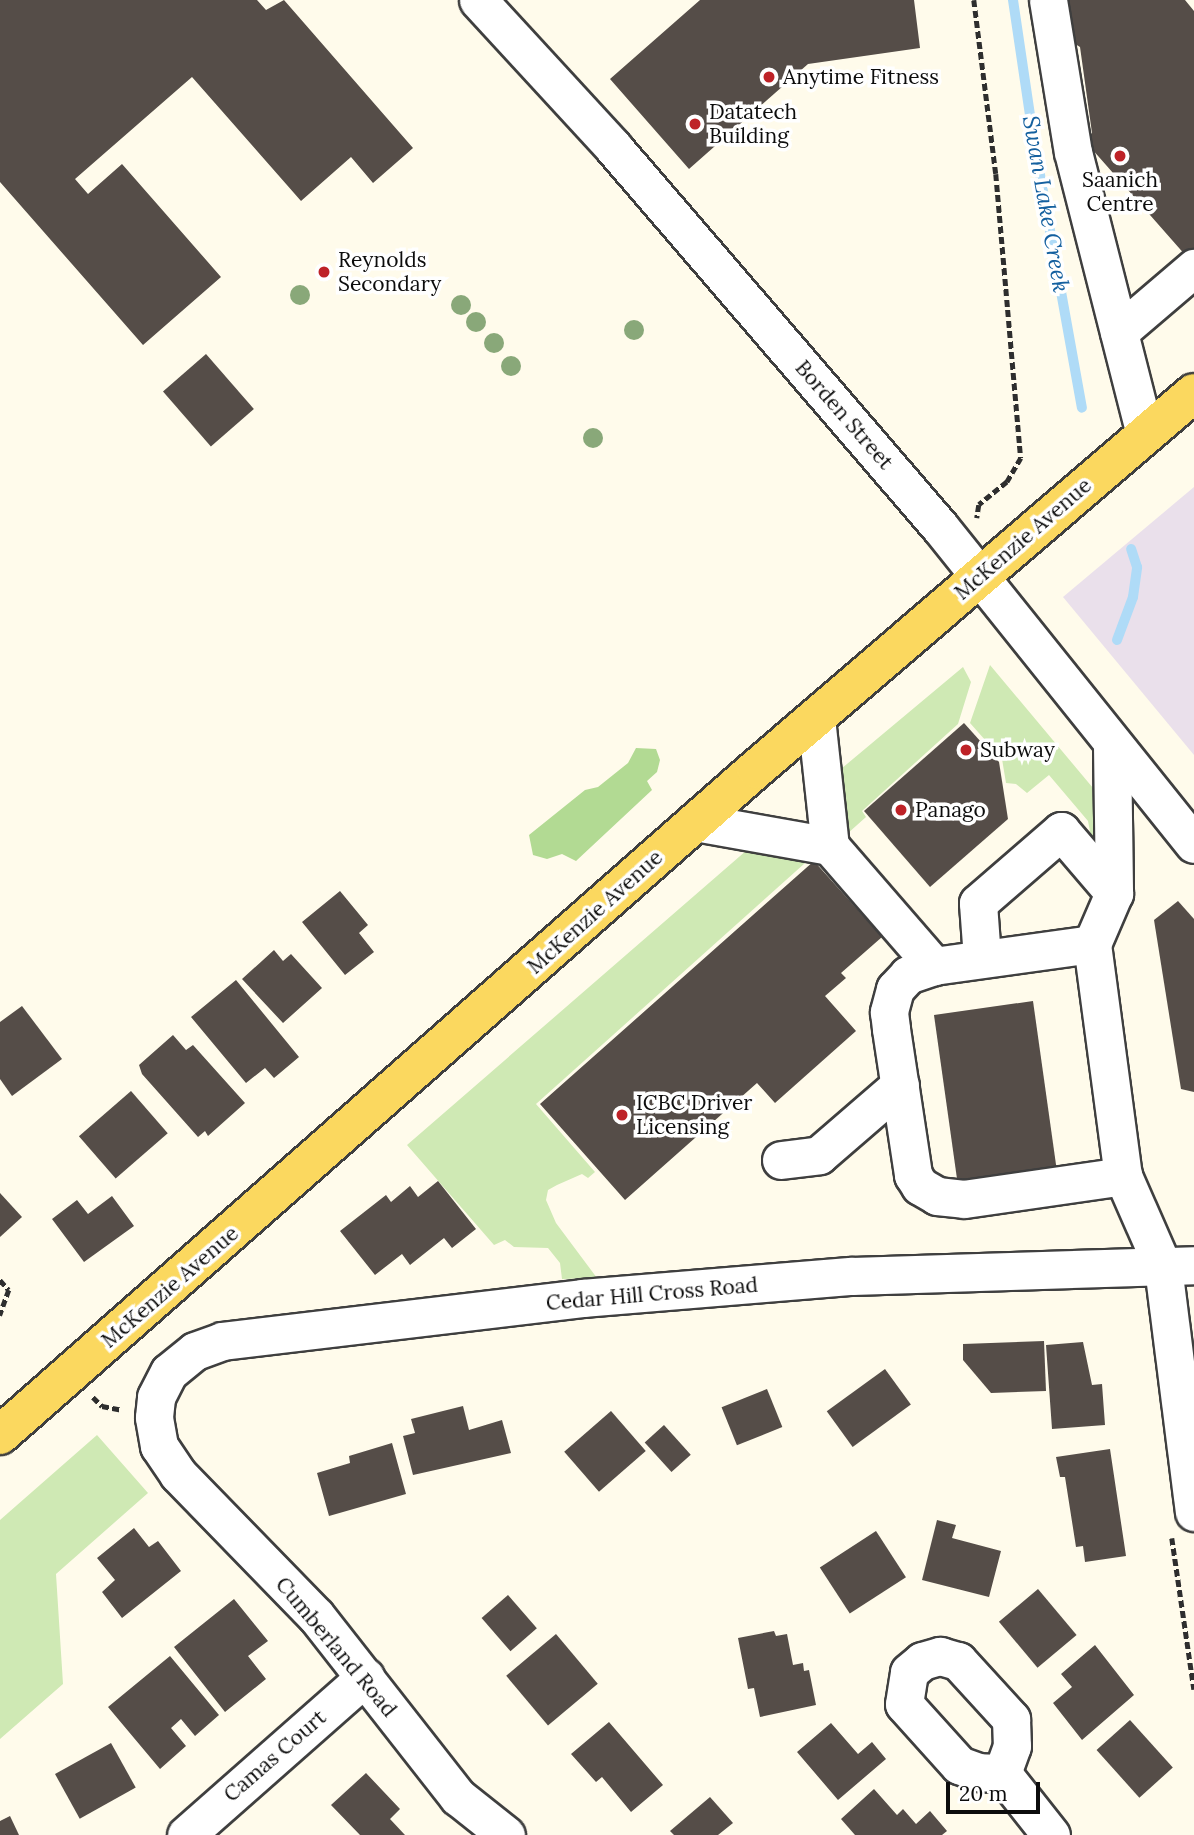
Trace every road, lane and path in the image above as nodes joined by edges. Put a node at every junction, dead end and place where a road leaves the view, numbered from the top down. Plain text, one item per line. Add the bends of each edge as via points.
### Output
1 (478, 0) edge
2 (974, 0) edge
3 (1048, 0) edge
4 (1194, 268) edge
5 (1121, 339) junction
6 (1194, 393) edge
7 (1145, 434) junction
8 (979, 505) dead end
9 (979, 576) junction
10 (816, 718) junction
11 (1112, 746) junction
12 (695, 822) junction
13 (1194, 844) edge
14 (830, 846) junction
15 (1114, 893) junction
16 (1092, 944) junction
17 (982, 958) junction
18 (934, 965) junction
19 (900, 1086) junction
20 (781, 1160) dead end
21 (1123, 1176) junction
22 (1179, 1266) edge
23 (0, 1280) edge
24 (0, 1314) edge
25 (154, 1417) joint
26 (0, 1436) edge
27 (1194, 1512) edge
28 (365, 1677) junction
29 (1002, 1773) dead end
30 (186, 1835) edge
31 (506, 1835) edge
32 (1051, 1835) edge

1 - 9 street, Borden Street via 613,147
2 - 8 path via 996,174 1021,458 1007,482
3 - 5 street via 1073,152
4 - 5 street
5 - 7 street
6 - 7 main road, McKenzie Avenue
7 - 9 main road, McKenzie Avenue
9 - 10 main road, McKenzie Avenue
9 - 11 street, Borden Street
10 - 12 main road, McKenzie Avenue
10 - 14 street
11 - 13 street, Borden Street
11 - 15 street
12 - 14 street
12 - 26 main road, McKenzie Avenue
14 - 18 street
15 - 16 street
15 - 17 street via 1061,831 978,902
16 - 17 street
16 - 21 street
17 - 18 street
18 - 19 street via 908,975 895,989 889,1012
19 - 20 street via 819,1155
19 - 21 street via 913,1175 937,1196 964,1199
21 - 22 street
22 - 25 street, Cedar Hill Cross Road via 852,1276 582,1298 251,1336 195,1351 169,1371 156,1397
22 - 27 street
23 - 24 path via 9,1290
25 - 28 street, Cumberland Road via 159,1446 178,1474 317,1616
28 - 30 street, Camas Court
28 - 31 street, Cumberland Road via 458,1797
29 - 32 street

